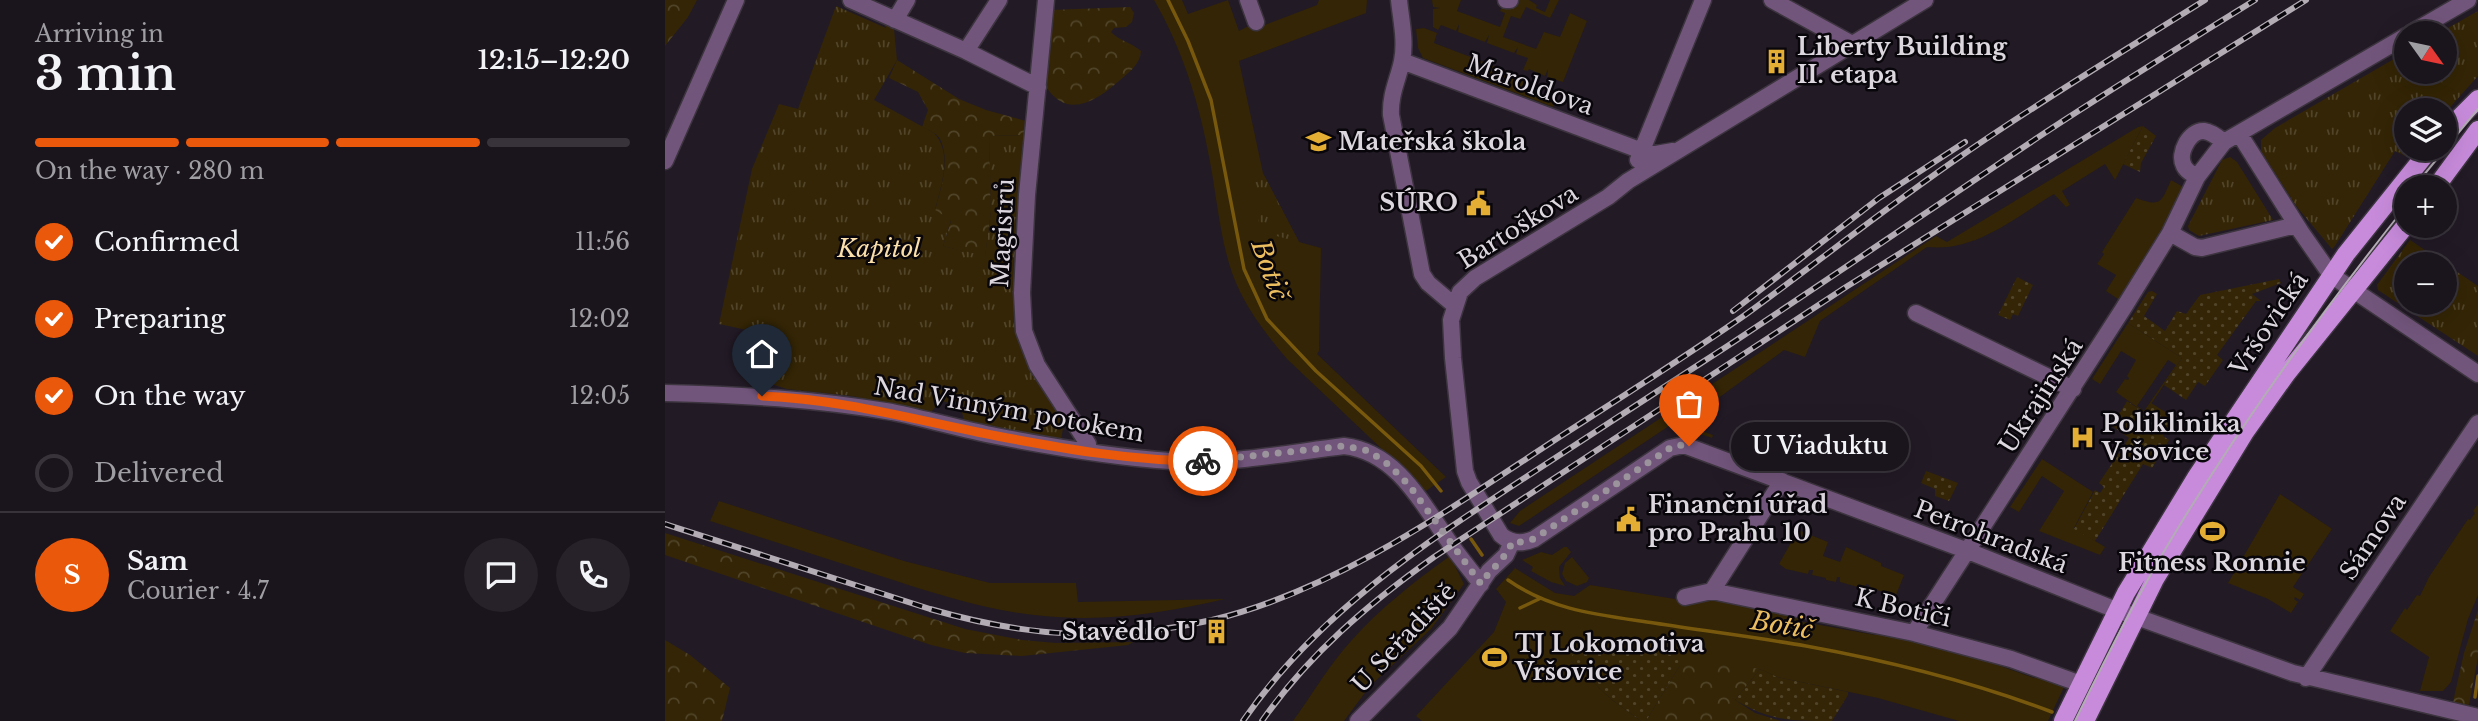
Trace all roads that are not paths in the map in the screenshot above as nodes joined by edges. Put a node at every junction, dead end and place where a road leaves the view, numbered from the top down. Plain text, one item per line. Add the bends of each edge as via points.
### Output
1 (736, 0) edge
2 (851, 0) edge
3 (907, 0) edge
4 (999, 0) edge
5 (1045, 0) edge
6 (1248, 0) edge
7 (1399, 0) edge
8 (1703, 0) edge
9 (1772, 0) edge
10 (1925, 0) edge
11 (2468, 0) edge
12 (895, 20) junction
13 (2432, 21) edge
14 (1256, 22) dead end
15 (2394, 43) edge
16 (1852, 44) junction
17 (966, 51) junction
18 (1402, 61) junction
19 (1038, 87) junction
20 (2478, 99) edge
21 (2457, 120) edge
22 (1654, 121) junction
23 (2478, 130) edge
24 (2240, 135) junction
25 (2224, 142) junction
26 (1683, 147) junction
27 (1642, 151) junction
28 (665, 161) edge
29 (2420, 161) edge
30 (2445, 175) edge
31 (2197, 177) junction
32 (1628, 180) junction
33 (2296, 225) junction
34 (2170, 233) junction
35 (2396, 238) edge
36 (2331, 275) junction
37 (2354, 291) junction
38 (1454, 305) junction
39 (1916, 313) dead end
40 (2478, 374) edge
41 (2273, 377) junction
42 (2073, 389) junction
43 (665, 393) edge
44 (2478, 422) edge
45 (1089, 451) junction
46 (1782, 481) junction
47 (1512, 542) junction
48 (1968, 551) junction
49 (1481, 584) junction
50 (1712, 591) junction
51 (1685, 597) dead end
52 (2116, 610) junction
53 (2136, 617) junction
54 (1914, 633) junction
55 (2306, 678) junction
56 (2081, 684) junction
57 (2478, 717) edge
58 (1368, 718) edge
59 (2063, 721) edge
60 (2085, 721) edge

1 - 28 street
2 - 12 street
3 - 12 street
4 - 17 street
5 - 19 street, Magistrů
6 - 14 street
7 - 18 street
8 - 22 street
9 - 16 street
10 - 16 street, Bartoškova
11 - 13 street
12 - 17 street
15 - 24 street, Ukrajinská
16 - 26 street, Bartoškova
17 - 19 street
18 - 27 street, Maroldova
18 - 38 street via 1391,114 1416,251 1428,283
19 - 45 street, Magistrů via 1024,234 1024,331 1037,365
20 - 21 main road
22 - 26 street via 1653,132 1661,145
22 - 27 street
23 - 30 main road
24 - 25 street, Ukrajinská
24 - 33 street
25 - 31 street, Ukrajinská
25 - 31 street via 2207,132 2192,135 2182,162
26 - 27 street, Bartoškova via 1664,153
26 - 32 street, Bartoškova
27 - 32 street
29 - 36 main road, Vršovická
31 - 34 street, Ukrajinská
32 - 38 street, Bartoškova via 1469,283
33 - 34 street via 2201,248
33 - 36 street
34 - 42 street, Ukrajinská
35 - 37 main road, Vršovická
36 - 37 street
36 - 41 main road, Vršovická
37 - 40 street
37 - 41 main road, Vršovická
38 - 47 street, Bartoškova via 1453,358 1465,471 1494,524
39 - 42 street
41 - 52 main road, Vršovická via 2148,554
41 - 53 main road, Vršovická
42 - 48 street, Ukrajinská
43 - 45 street, Nad Vinným potokem via 836,403
44 - 55 street, Sámova
45 - 49 street, Nad Vinným potokem via 1204,461 1357,447 1379,457 1400,475
46 - 47 street, Petrohradská via 1678,445 1534,539
46 - 48 street, Petrohradská
46 - 50 street
47 - 49 street
48 - 52 street, Petrohradská
48 - 54 street, Ukrajinská
49 - 58 street, U Seřadiště via 1450,628
50 - 51 street, K Botiči
50 - 54 street, K Botiči
52 - 53 street, Petrohradská
52 - 56 main road, Vršovická
53 - 55 street, Petrohradská
53 - 60 main road, Vršovická
54 - 56 street, K Botiči
55 - 57 street, Petrohradská
56 - 59 main road, Vršovická

